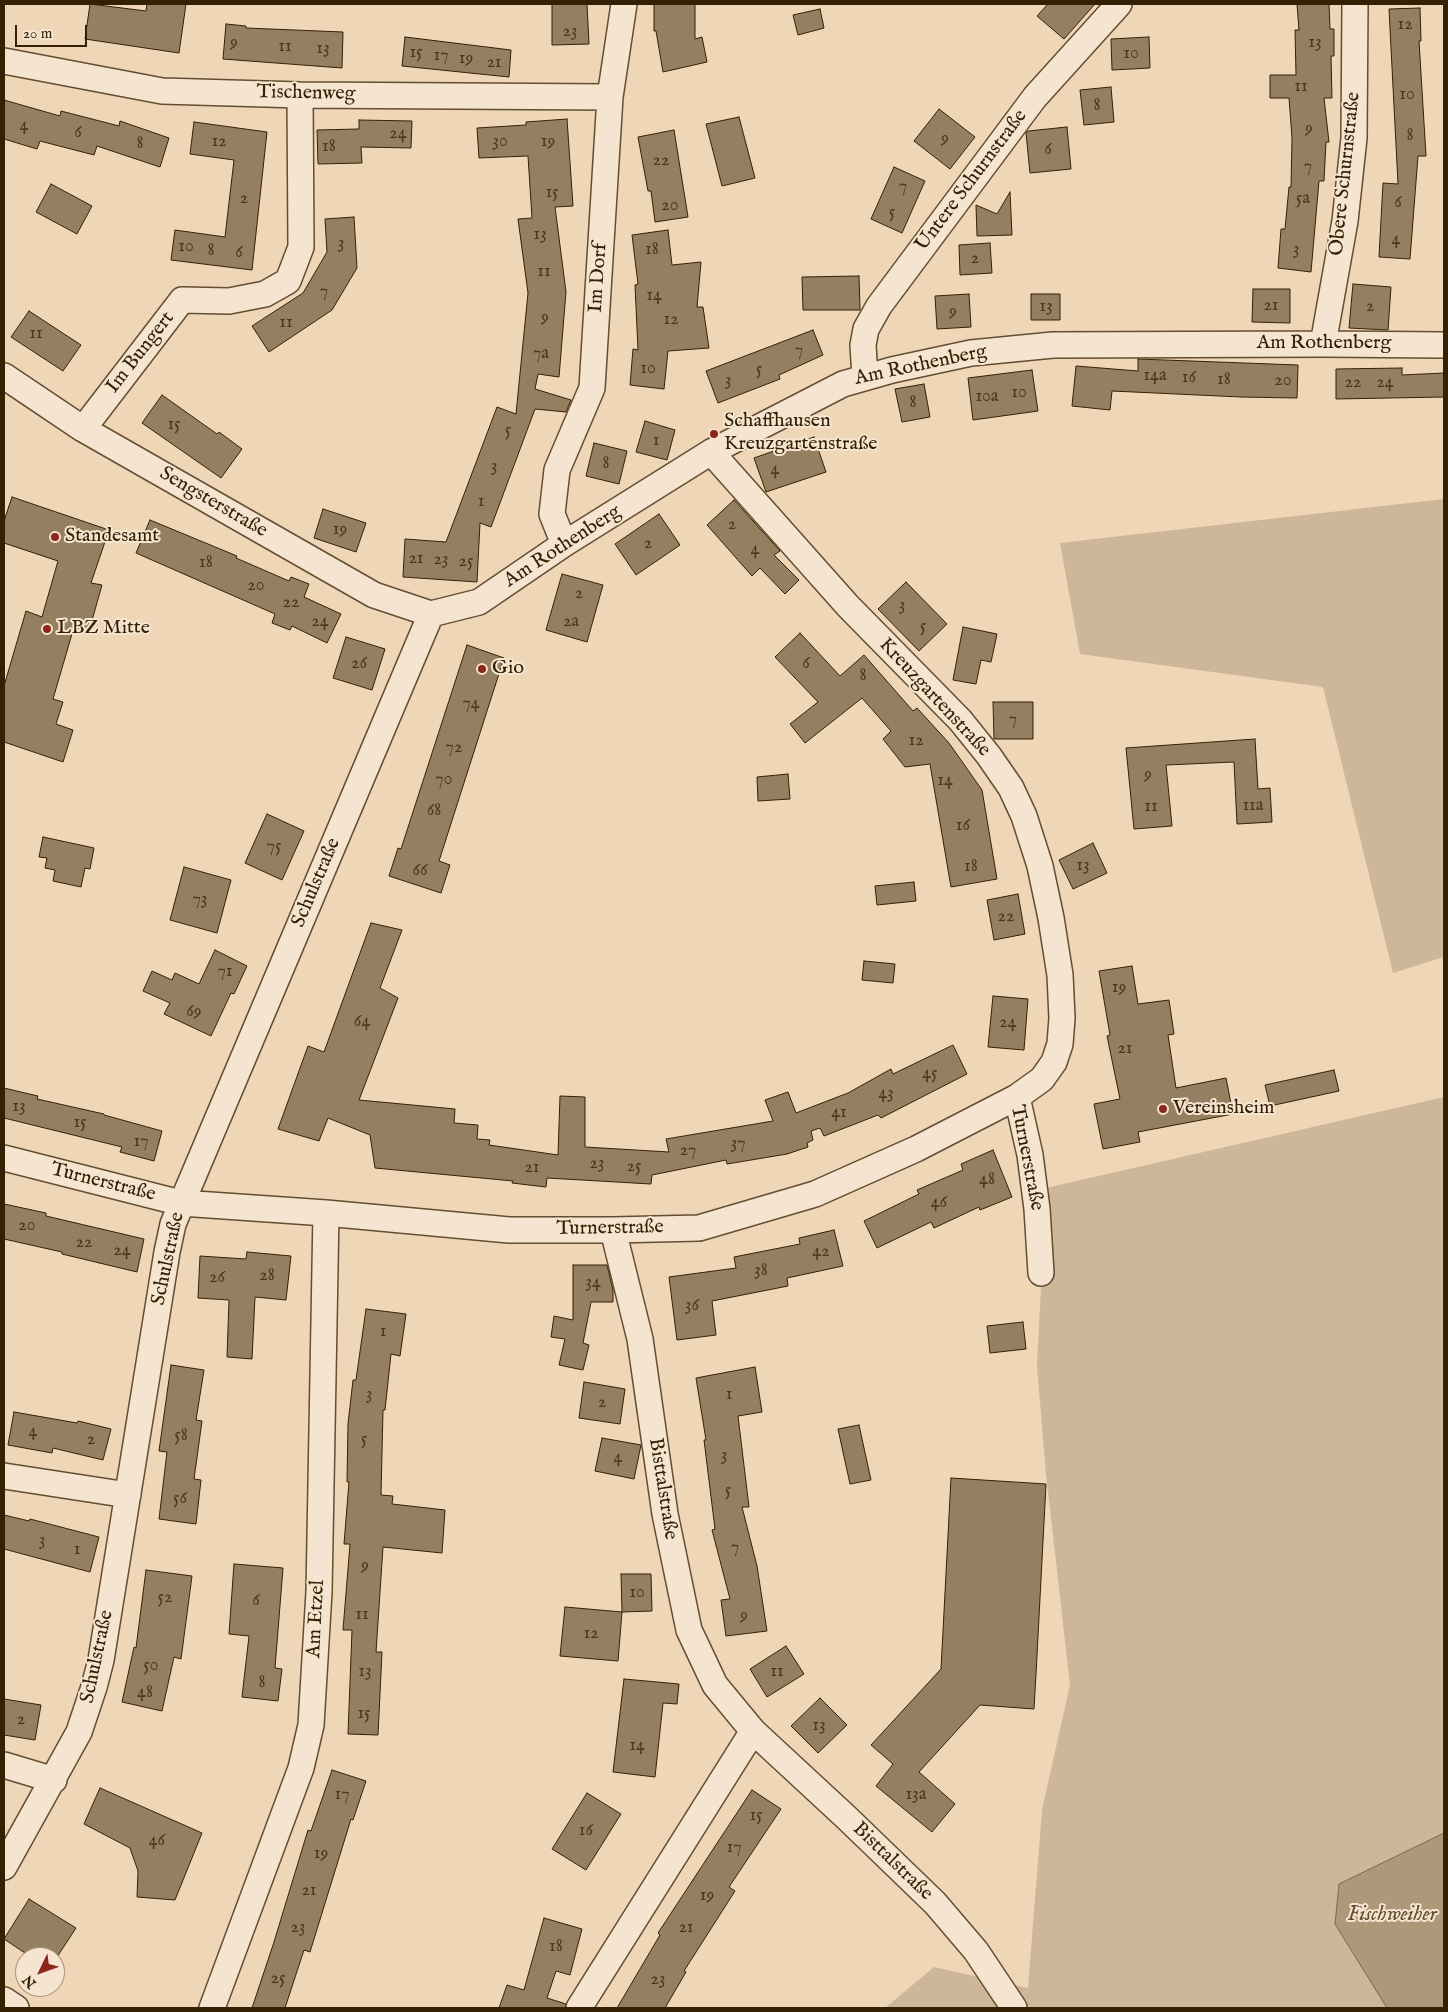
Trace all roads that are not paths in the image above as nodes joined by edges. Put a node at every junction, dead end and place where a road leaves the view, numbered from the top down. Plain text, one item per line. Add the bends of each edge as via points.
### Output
1 (624, 4) edge
2 (1119, 4) edge
3 (1355, 4) edge
4 (4, 61) edge
5 (300, 95) junction
6 (610, 97) junction
7 (1323, 344) junction
8 (1444, 346) edge
9 (4, 376) edge
10 (865, 377) junction
11 (83, 429) junction
12 (711, 452) junction
13 (564, 544) junction
14 (431, 614) junction
15 (1017, 1096) junction
16 (4, 1158) edge
17 (181, 1203) junction
18 (326, 1213) junction
19 (613, 1230) junction
20 (1041, 1272) dead end
21 (4, 1476) edge
22 (128, 1495) junction
23 (752, 1731) junction
24 (4, 1765) edge
25 (54, 1780) junction
26 (4, 1867) edge
27 (4, 2000) edge
28 (16, 2008) edge
29 (212, 2008) edge
30 (579, 2008) edge
31 (1014, 2008) edge

1 - 6 street, Im Dorf
2 - 10 street, Untere Schurnstraße via 1035,97 879,306 866,329 863,345
3 - 7 street, Obere Schurnstraße via 1354,138 1345,221
4 - 5 street, Tischenweg via 162,91
5 - 6 street, Tischenweg
5 - 11 street, Im Bungert via 301,247 288,281 265,294 229,301 182,300
6 - 13 street, Im Dorf via 592,388 557,470 552,514
7 - 8 street, Am Rothenberg
7 - 10 street, Am Rothenberg via 1009,348 945,358
9 - 11 street, Sengsterstraße
10 - 12 street, Am Rothenberg via 843,384
11 - 14 street, Sengsterstraße via 374,595
12 - 13 street, Am Rothenberg
12 - 15 street, Kreuzgartenstraße via 848,606 960,720 1011,788 1040,866 1060,975 1062,1018 1060,1044 1054,1062 1042,1079
13 - 14 street, Am Rothenberg via 479,602
14 - 17 street, Schulstraße
15 - 19 street, Turnerstraße via 916,1149 815,1194 699,1228
15 - 20 street, Turnerstraße via 1030,1155
16 - 17 street, Turnerstraße
17 - 18 street, Turnerstraße
17 - 22 street, Schulstraße via 166,1252
18 - 19 street, Turnerstraße via 509,1230
18 - 29 street, Am Etzel via 319,1592 311,1725 301,1768
19 - 23 street, Bisttalstraße via 640,1339 665,1514 689,1630 715,1685
21 - 22 street
22 - 25 street, Schulstraße via 94,1687 80,1732
23 - 30 street
23 - 31 street, Bisttalstraße via 935,1903 976,1951
24 - 25 street
25 - 26 street, Schulstraße
27 - 28 street

